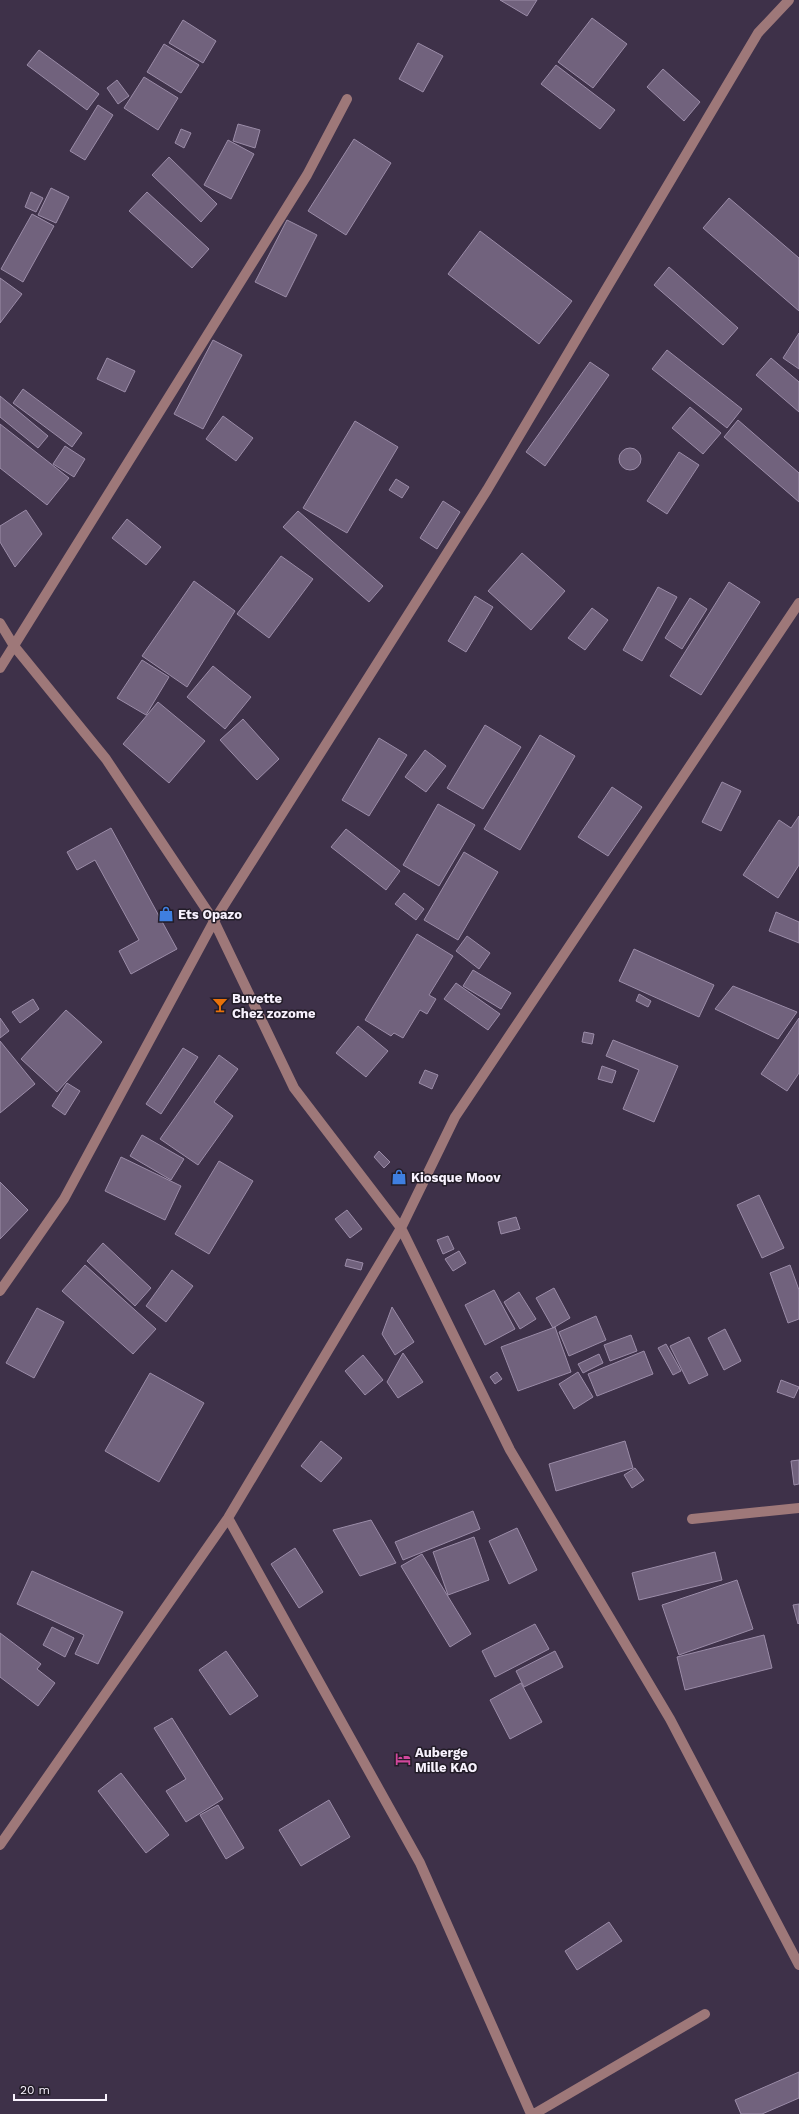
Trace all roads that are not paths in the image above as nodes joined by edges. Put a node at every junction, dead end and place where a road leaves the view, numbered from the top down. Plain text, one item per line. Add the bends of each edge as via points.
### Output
1 (789, 0) edge
2 (347, 99) dead end
3 (799, 603) edge
4 (0, 623) edge
5 (14, 646) junction
6 (0, 668) edge
7 (214, 921) junction
8 (401, 1228) junction
9 (0, 1291) edge
10 (799, 1508) edge
11 (228, 1518) junction
12 (692, 1519) dead end
13 (0, 1845) edge
14 (799, 1965) edge
15 (705, 2014) dead end
16 (531, 2114) edge
17 (534, 2114) edge

1 - 7 street via 758,33 487,490
2 - 5 street via 307,175
3 - 8 street via 455,1118
4 - 5 street
5 - 6 street
5 - 7 street via 106,759
7 - 8 street via 294,1088
7 - 9 street via 64,1199
8 - 11 street
8 - 14 street via 510,1450 670,1719
10 - 12 street
11 - 13 street
11 - 16 street via 420,1863
15 - 17 street

